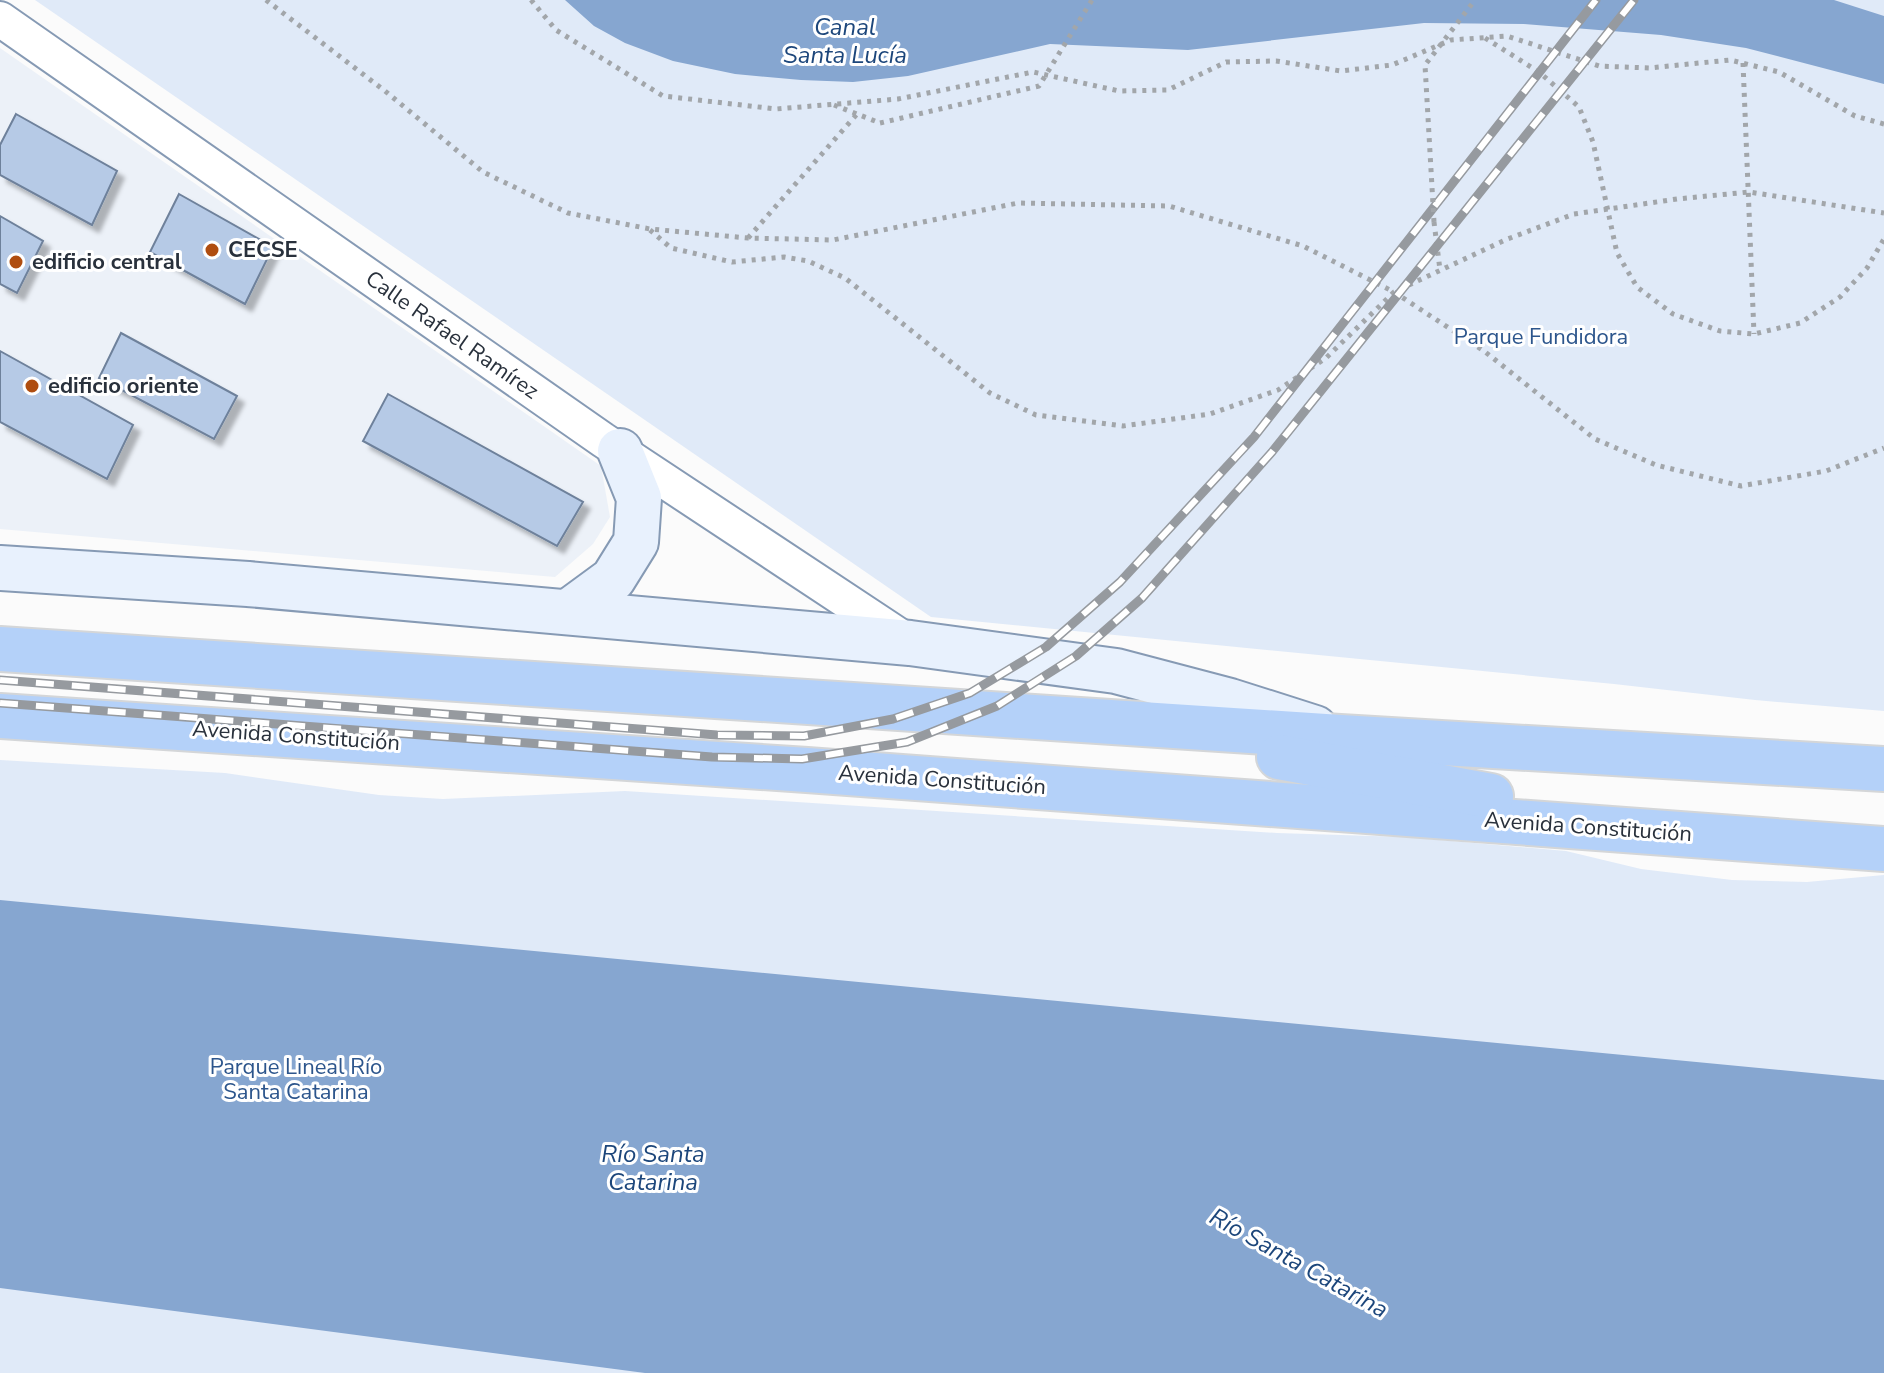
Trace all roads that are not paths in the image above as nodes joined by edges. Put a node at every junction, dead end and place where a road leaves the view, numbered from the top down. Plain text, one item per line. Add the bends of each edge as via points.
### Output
1 (0, 19) edge
2 (620, 451) junction
3 (0, 568) edge
4 (568, 612) junction
5 (910, 643) junction
6 (0, 649) edge
7 (0, 716) edge
8 (1084, 720) junction
9 (1340, 737) junction
10 (1884, 769) edge
11 (1705, 836) junction
12 (1884, 849) edge

1 - 2 street, Calle Rafael Ramírez
2 - 4 street via 639,498 636,542 613,579
2 - 5 street, Calle Rafael Ramírez
3 - 4 street
4 - 5 street
5 - 9 street via 1116,671
6 - 8 highway
7 - 11 highway, Avenida Constitución
8 - 9 highway
8 - 11 highway
9 - 10 highway
11 - 12 highway, Avenida Constitución

